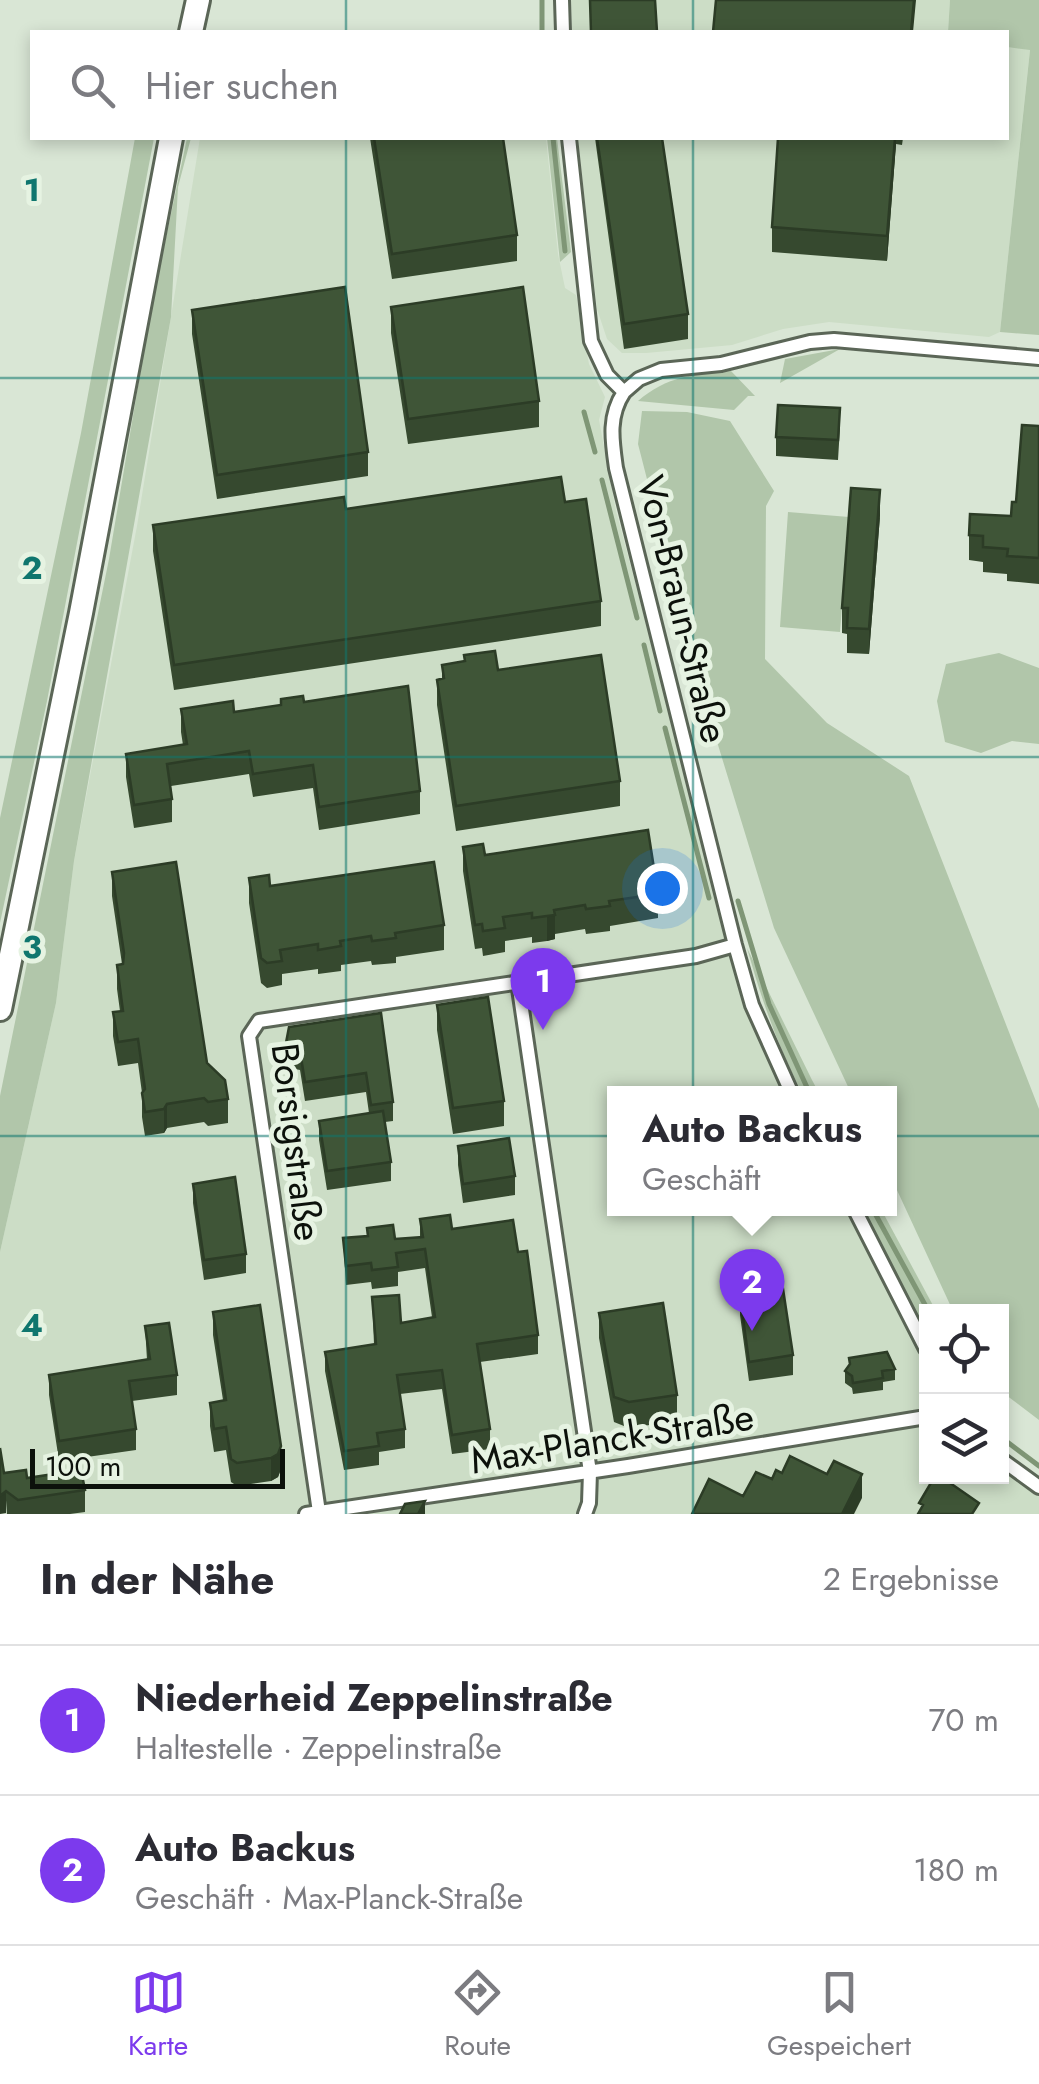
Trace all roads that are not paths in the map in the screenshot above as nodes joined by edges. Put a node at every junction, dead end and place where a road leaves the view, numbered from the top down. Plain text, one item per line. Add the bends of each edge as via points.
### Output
1 (198, 0) edge
2 (562, 0) edge
3 (191, 30) edge
4 (564, 30) edge
5 (171, 140) edge
6 (568, 140) edge
7 (1039, 358) edge
8 (624, 392) junction
9 (735, 945) junction
10 (518, 982) junction
11 (0, 1008) edge
12 (788, 1086) edge
13 (858, 1216) edge
14 (919, 1334) edge
15 (919, 1418) edge
16 (1009, 1465) edge
17 (590, 1472) junction
18 (1039, 1486) edge
19 (313, 1513) edge
20 (585, 1514) edge

1 - 3 highway
2 - 4 street
5 - 11 highway
6 - 8 street via 591,341 606,376
7 - 8 street via 834,340 660,370
8 - 9 street, Von-Braun-Straße via 612,422 616,468
9 - 10 street, Borsigstraße
9 - 12 street, Von-Braun-Straße via 752,1005
10 - 17 street
10 - 19 street, Borsigstraße via 259,1021 249,1036
13 - 14 street
15 - 17 street, Max-Planck-Straße
16 - 18 street
17 - 19 street, Max-Planck-Straße
17 - 20 street

